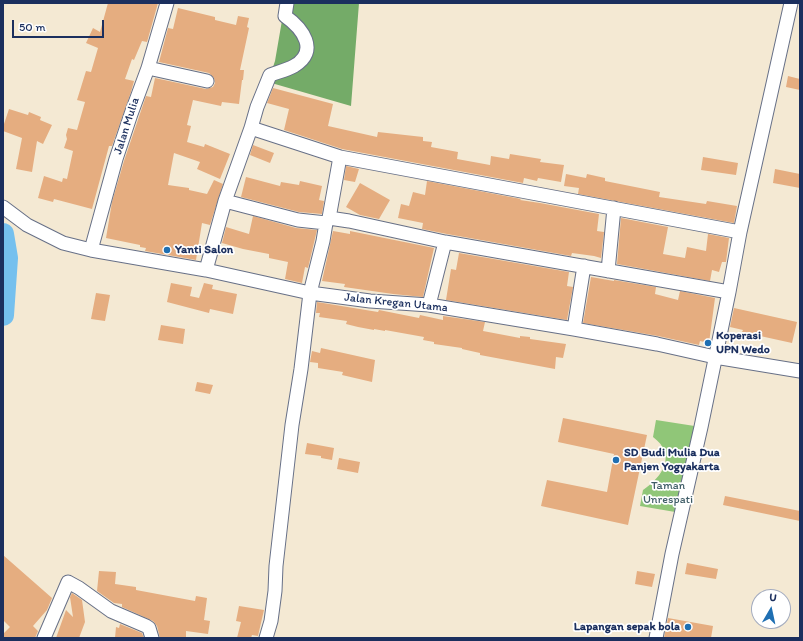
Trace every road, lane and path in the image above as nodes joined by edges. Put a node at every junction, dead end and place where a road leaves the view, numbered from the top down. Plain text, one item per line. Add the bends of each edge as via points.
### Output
1 (167, 3) edge
2 (287, 3) edge
3 (791, 3) edge
4 (148, 68) junction
5 (207, 81) dead end
6 (251, 128) junction
7 (340, 157) junction
8 (225, 201) junction
9 (3, 207) edge
10 (614, 208) junction
11 (740, 232) junction
12 (445, 242) junction
13 (91, 250) junction
14 (584, 266) junction
15 (206, 270) junction
16 (608, 271) junction
17 (729, 292) junction
18 (310, 293) junction
19 (429, 306) junction
20 (574, 329) junction
21 (715, 357) junction
22 (800, 371) edge
23 (44, 638) edge
24 (152, 638) edge
25 (266, 638) edge
26 (656, 638) edge

1 - 4 street, Jalan Mulia
2 - 6 street via 285,16 300,28 306,38 306,54 294,66 270,75
3 - 11 street
4 - 5 street
4 - 13 street, Jalan Mulia via 130,114
6 - 7 street
6 - 8 street
7 - 10 street
7 - 12 street via 328,218
8 - 15 street
8 - 18 street via 298,220 326,223
9 - 13 street, Jalan Kregan Utama via 27,225 63,243
10 - 11 street
10 - 16 street
11 - 17 street
12 - 14 street
12 - 19 street
13 - 15 street, Jalan Kregan Utama
14 - 16 street
14 - 20 street
15 - 18 street, Jalan Kregan Utama
16 - 17 street
17 - 21 street
18 - 19 street, Jalan Kregan Utama
18 - 25 street via 292,425 275,591
19 - 20 street, Jalan Kregan Utama
20 - 21 street, Jalan Kregan Utama
21 - 22 street, Jalan Kregan Utama
21 - 26 street
23 - 24 street via 68,582 111,611 149,628

